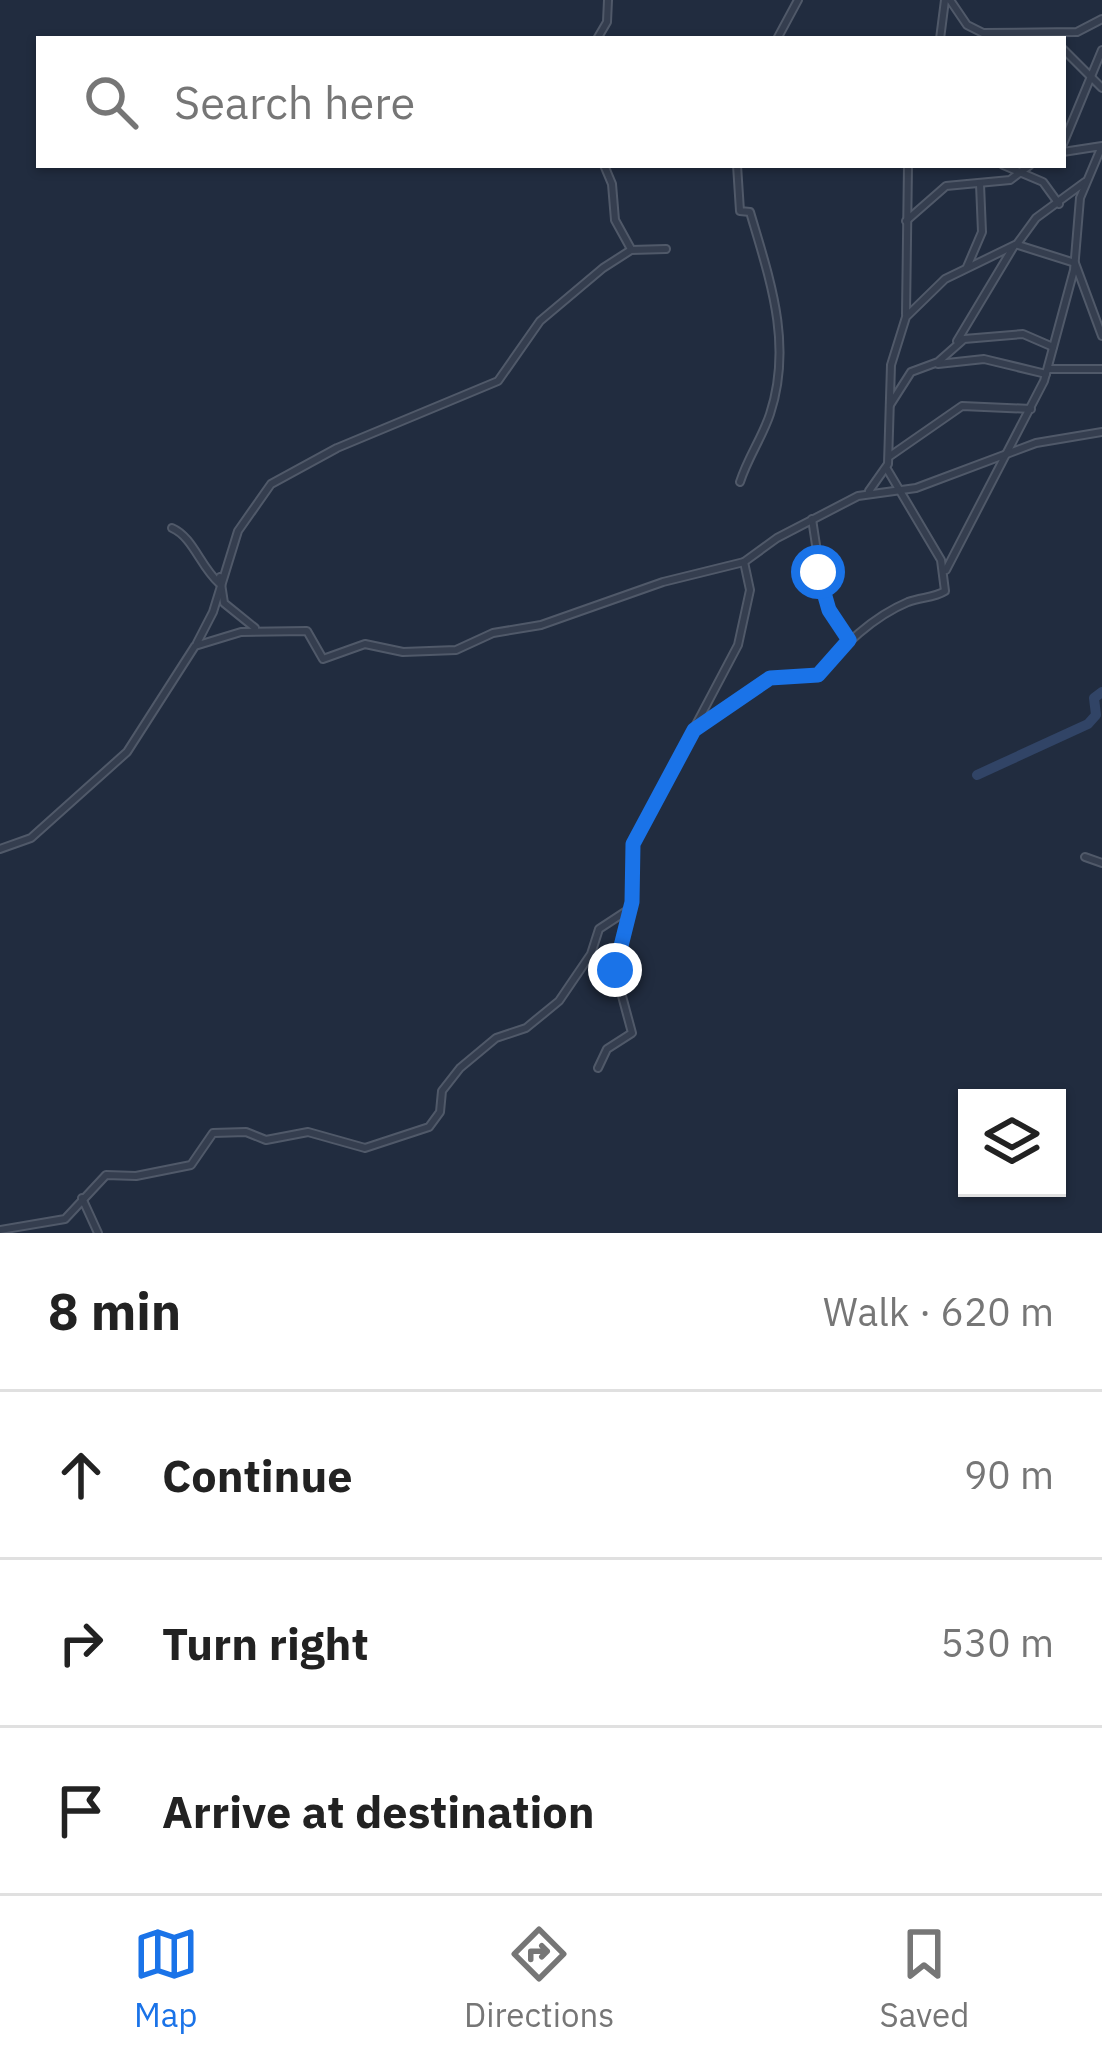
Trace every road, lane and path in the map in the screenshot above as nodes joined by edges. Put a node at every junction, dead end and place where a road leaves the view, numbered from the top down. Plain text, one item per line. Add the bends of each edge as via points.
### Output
1 (608, 0) edge
2 (798, 0) edge
3 (947, 0) edge
4 (1102, 19) edge
5 (1053, 35) edge
6 (599, 36) edge
7 (780, 36) edge
8 (941, 36) edge
9 (1102, 50) edge
10 (1066, 52) edge
11 (1090, 80) junction
12 (1102, 88) edge
13 (1066, 140) edge
14 (1066, 148) edge
15 (605, 168) edge
16 (737, 168) edge
17 (908, 168) edge
18 (1011, 168) edge
19 (1024, 168) edge
20 (1019, 171) junction
21 (1086, 181) junction
22 (980, 184) junction
23 (1059, 204) junction
24 (904, 224) junction
25 (1015, 245) junction
26 (666, 249) dead end
27 (631, 250) junction
28 (1075, 263) junction
29 (967, 267) junction
30 (906, 317) junction
31 (1102, 336) edge
32 (957, 345) junction
33 (1053, 347) junction
34 (935, 364) junction
35 (1102, 369) edge
36 (1047, 372) junction
37 (888, 408) junction
38 (1030, 409) junction
39 (1102, 432) edge
40 (1006, 453) junction
41 (888, 457) junction
42 (887, 469) junction
43 (740, 482) dead end
44 (901, 491) junction
45 (867, 494) junction
46 (812, 519) junction
47 (172, 528) dead end
48 (744, 562) junction
49 (946, 570) junction
50 (219, 580) junction
51 (258, 630) junction
52 (849, 640) junction
53 (195, 646) junction
54 (694, 730) junction
55 (0, 849) edge
56 (1085, 857) dead end
57 (1102, 863) edge
58 (631, 908) junction
59 (598, 1068) dead end
60 (82, 1198) junction
61 (0, 1230) edge
62 (98, 1233) edge

1 - 6 street
2 - 7 street
3 - 5 street via 977,32
3 - 8 street
4 - 5 street
9 - 11 street
10 - 11 street
11 - 12 street
11 - 13 street
14 - 21 street via 1102,146
15 - 27 street via 615,220
16 - 43 street via 736,200 740,211 751,212 781,349 770,412
17 - 24 street
18 - 20 street
19 - 20 street
20 - 22 street
20 - 23 street via 1043,182
21 - 23 street
21 - 28 street
22 - 24 street via 946,186
22 - 29 street via 982,232
23 - 25 street
24 - 30 street
25 - 28 street
25 - 29 street
25 - 32 street
26 - 27 street
27 - 50 street via 544,318 497,382 271,484 246,517
28 - 31 street
28 - 33 street
29 - 30 street
30 - 37 street
32 - 33 street via 1015,333
32 - 34 street
33 - 36 street
34 - 36 street via 984,359
34 - 37 street via 911,372
35 - 36 street
36 - 38 street
37 - 41 street
38 - 40 street
38 - 41 street via 962,406
39 - 40 street
40 - 44 street
40 - 49 street
41 - 42 street
42 - 44 street
42 - 45 street
44 - 45 street
44 - 49 street
45 - 46 street
46 - 48 street
46 - 52 street via 824,597
47 - 50 street
48 - 51 street via 450,652 365,644 323,659 310,632
48 - 54 street via 750,590 741,634
49 - 52 street via 942,595 909,602
50 - 51 street via 226,605
50 - 53 street
51 - 53 street
52 - 54 street via 818,675 770,678
53 - 55 street via 127,752 32,838
54 - 58 street via 633,844
56 - 57 street
58 - 59 street via 615,970 632,1033 601,1056
58 - 60 street via 599,929 559,1001 452,1076 429,1127 369,1148 308,1132 266,1140 213,1133 190,1165 106,1175
60 - 61 street via 60,1222
60 - 62 street

